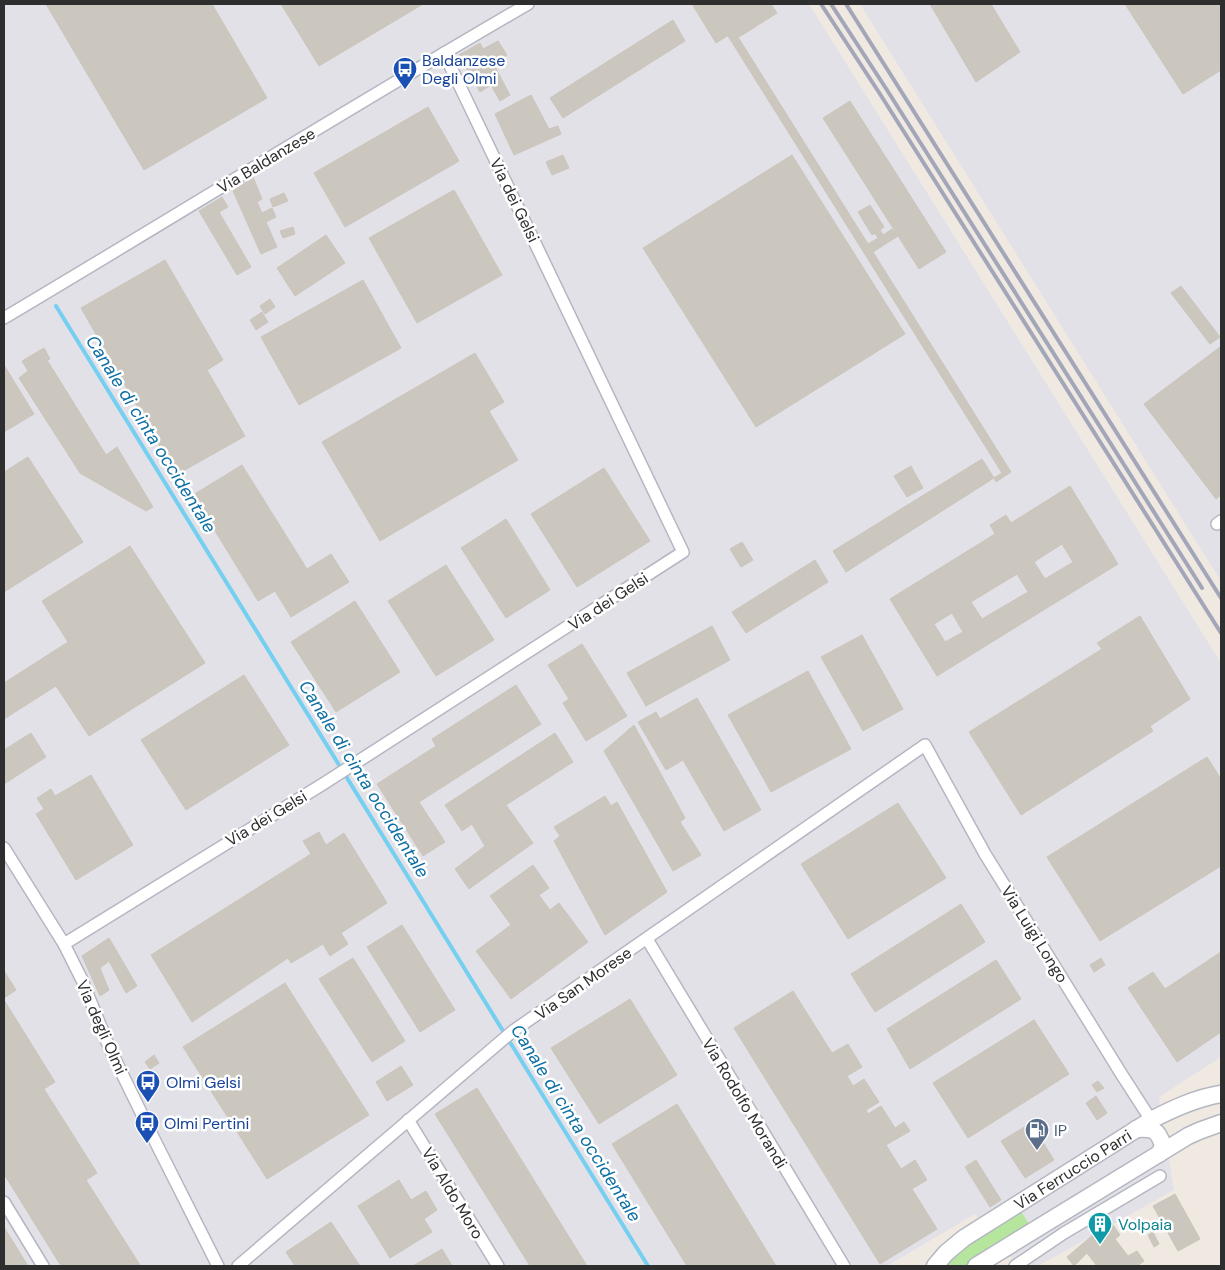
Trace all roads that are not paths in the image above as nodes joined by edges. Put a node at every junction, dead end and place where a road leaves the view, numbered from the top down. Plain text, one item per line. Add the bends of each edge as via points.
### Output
1 (528, 4) edge
2 (444, 52) junction
3 (4, 318) edge
4 (925, 745) joint
5 (5, 854) edge
6 (647, 939) junction
7 (64, 944) junction
8 (1221, 1094) edge
9 (408, 1120) junction
10 (1151, 1120) junction
11 (1221, 1123) edge
12 (1136, 1130) junction
13 (1159, 1154) junction
14 (1160, 1176) dead end
15 (4, 1202) edge
16 (43, 1266) edge
17 (218, 1266) edge
18 (238, 1266) edge
19 (498, 1266) edge
20 (844, 1266) edge
21 (935, 1266) edge
22 (976, 1266) edge
23 (1015, 1266) edge

1 - 2 street, Via Baldanzese
2 - 3 street, Via Baldanzese
2 - 7 street, Via dei Gelsi via 683,552 323,784
4 - 6 street, Via San Morese
4 - 10 street, Via Luigi Longo via 985,854
5 - 7 street, Via degli Olmi
6 - 9 street, Via San Morese via 513,1032
6 - 20 street, Via Rodolfo Morandi
7 - 17 street, Via degli Olmi via 109,1047
8 - 10 main road, Via Ferruccio Parri via 1178,1106
9 - 18 street, Via San Morese
9 - 19 street, Via Aldo Moro
10 - 12 main road, Via Ferruccio Parri
11 - 13 main road, Via Ferruccio Parri via 1188,1136
12 - 13 main road via 1150,1128 1156,1133 1163,1146
12 - 21 main road, Via Ferruccio Parri via 964,1238
13 - 22 main road, Via Ferruccio Parri
14 - 23 street
15 - 16 street

